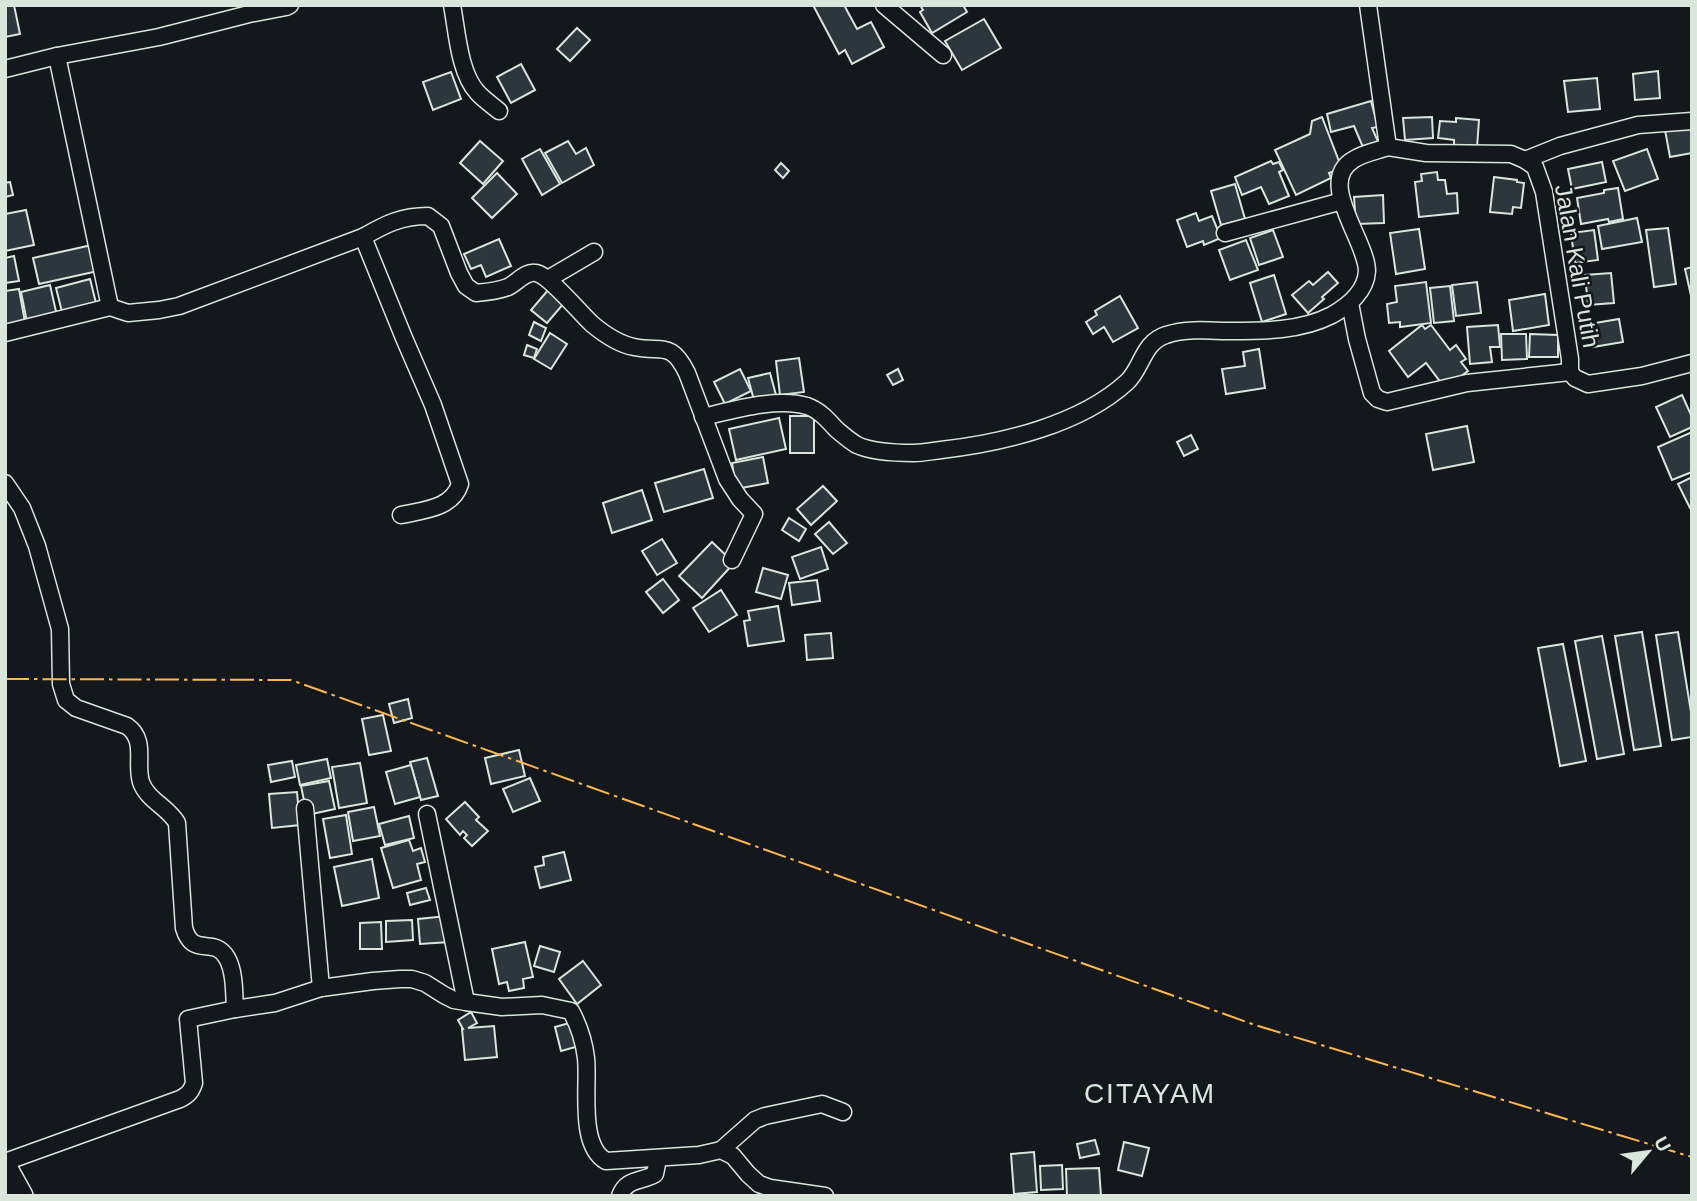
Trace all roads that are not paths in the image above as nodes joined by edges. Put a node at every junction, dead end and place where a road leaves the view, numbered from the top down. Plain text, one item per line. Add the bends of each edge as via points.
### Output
1 (289, 5) edge
2 (452, 5) edge
3 (884, 5) edge
4 (1368, 5) edge
5 (943, 55) dead end
6 (57, 56) junction
7 (5, 69) edge
8 (499, 111) dead end
9 (1692, 121) edge
10 (1388, 147) junction
11 (1525, 160) junction
12 (1342, 201) junction
13 (1225, 233) dead end
14 (363, 237) junction
15 (594, 251) dead end
16 (548, 279) junction
17 (1350, 303) junction
18 (110, 307) junction
19 (5, 333) edge
20 (1692, 363) edge
21 (1570, 372) junction
22 (703, 417) junction
23 (5, 483) edge
24 (401, 515) dead end
25 (732, 559) dead end
26 (305, 808) dead end
27 (427, 814) dead end
28 (321, 988) junction
29 (466, 1002) junction
30 (235, 1009) junction
31 (844, 1112) dead end
32 (721, 1150) junction
33 (658, 1159) junction
34 (5, 1165) edge
35 (21, 1196) edge
36 (620, 1196) edge
37 (825, 1196) edge

1 - 6 street
2 - 8 street via 470,80
3 - 5 street
4 - 10 street
6 - 7 street
6 - 18 street
9 - 11 street via 1638,125
10 - 11 street, Jalan Kali Putih via 1426,153 1511,154
10 - 12 street via 1352,160 1344,169 1339,187
11 - 21 street, Jalan Kali Putih via 1535,167 1544,192
12 - 13 street
12 - 17 street via 1367,273 1362,290
14 - 16 street via 403,218 428,216 441,226 459,274 476,293 507,287 529,273
14 - 18 street via 178,306 128,313
14 - 24 street via 433,405 460,484 444,505
15 - 16 street
16 - 22 street via 615,341 671,352 683,365
17 - 21 street via 1371,393 1387,402 1467,383
17 - 22 street via 1300,326 1163,335 1148,346 1128,381 1090,408 1021,435 964,447 919,453 873,449 858,445 823,415 795,404 748,406
18 - 19 street
20 - 21 street, Jalan Kali Putih via 1588,384
22 - 25 street via 733,490 754,514
23 - 30 street via 22,508 37,546 60,629 61,684 66,700 134,732 145,792 177,823 187,937 192,943 214,947 227,958
26 - 28 street
27 - 29 street
28 - 29 street via 412,979
28 - 30 street via 275,1003
29 - 33 street via 502,1007 542,1005 571,1011 586,1058 589,1131 595,1152 606,1161
30 - 34 street via 188,1019 194,1083 180,1100
31 - 32 street via 822,1104 765,1116
32 - 33 street
32 - 37 street via 733,1156 759,1184
33 - 36 street via 655,1174 629,1183
34 - 35 main road

